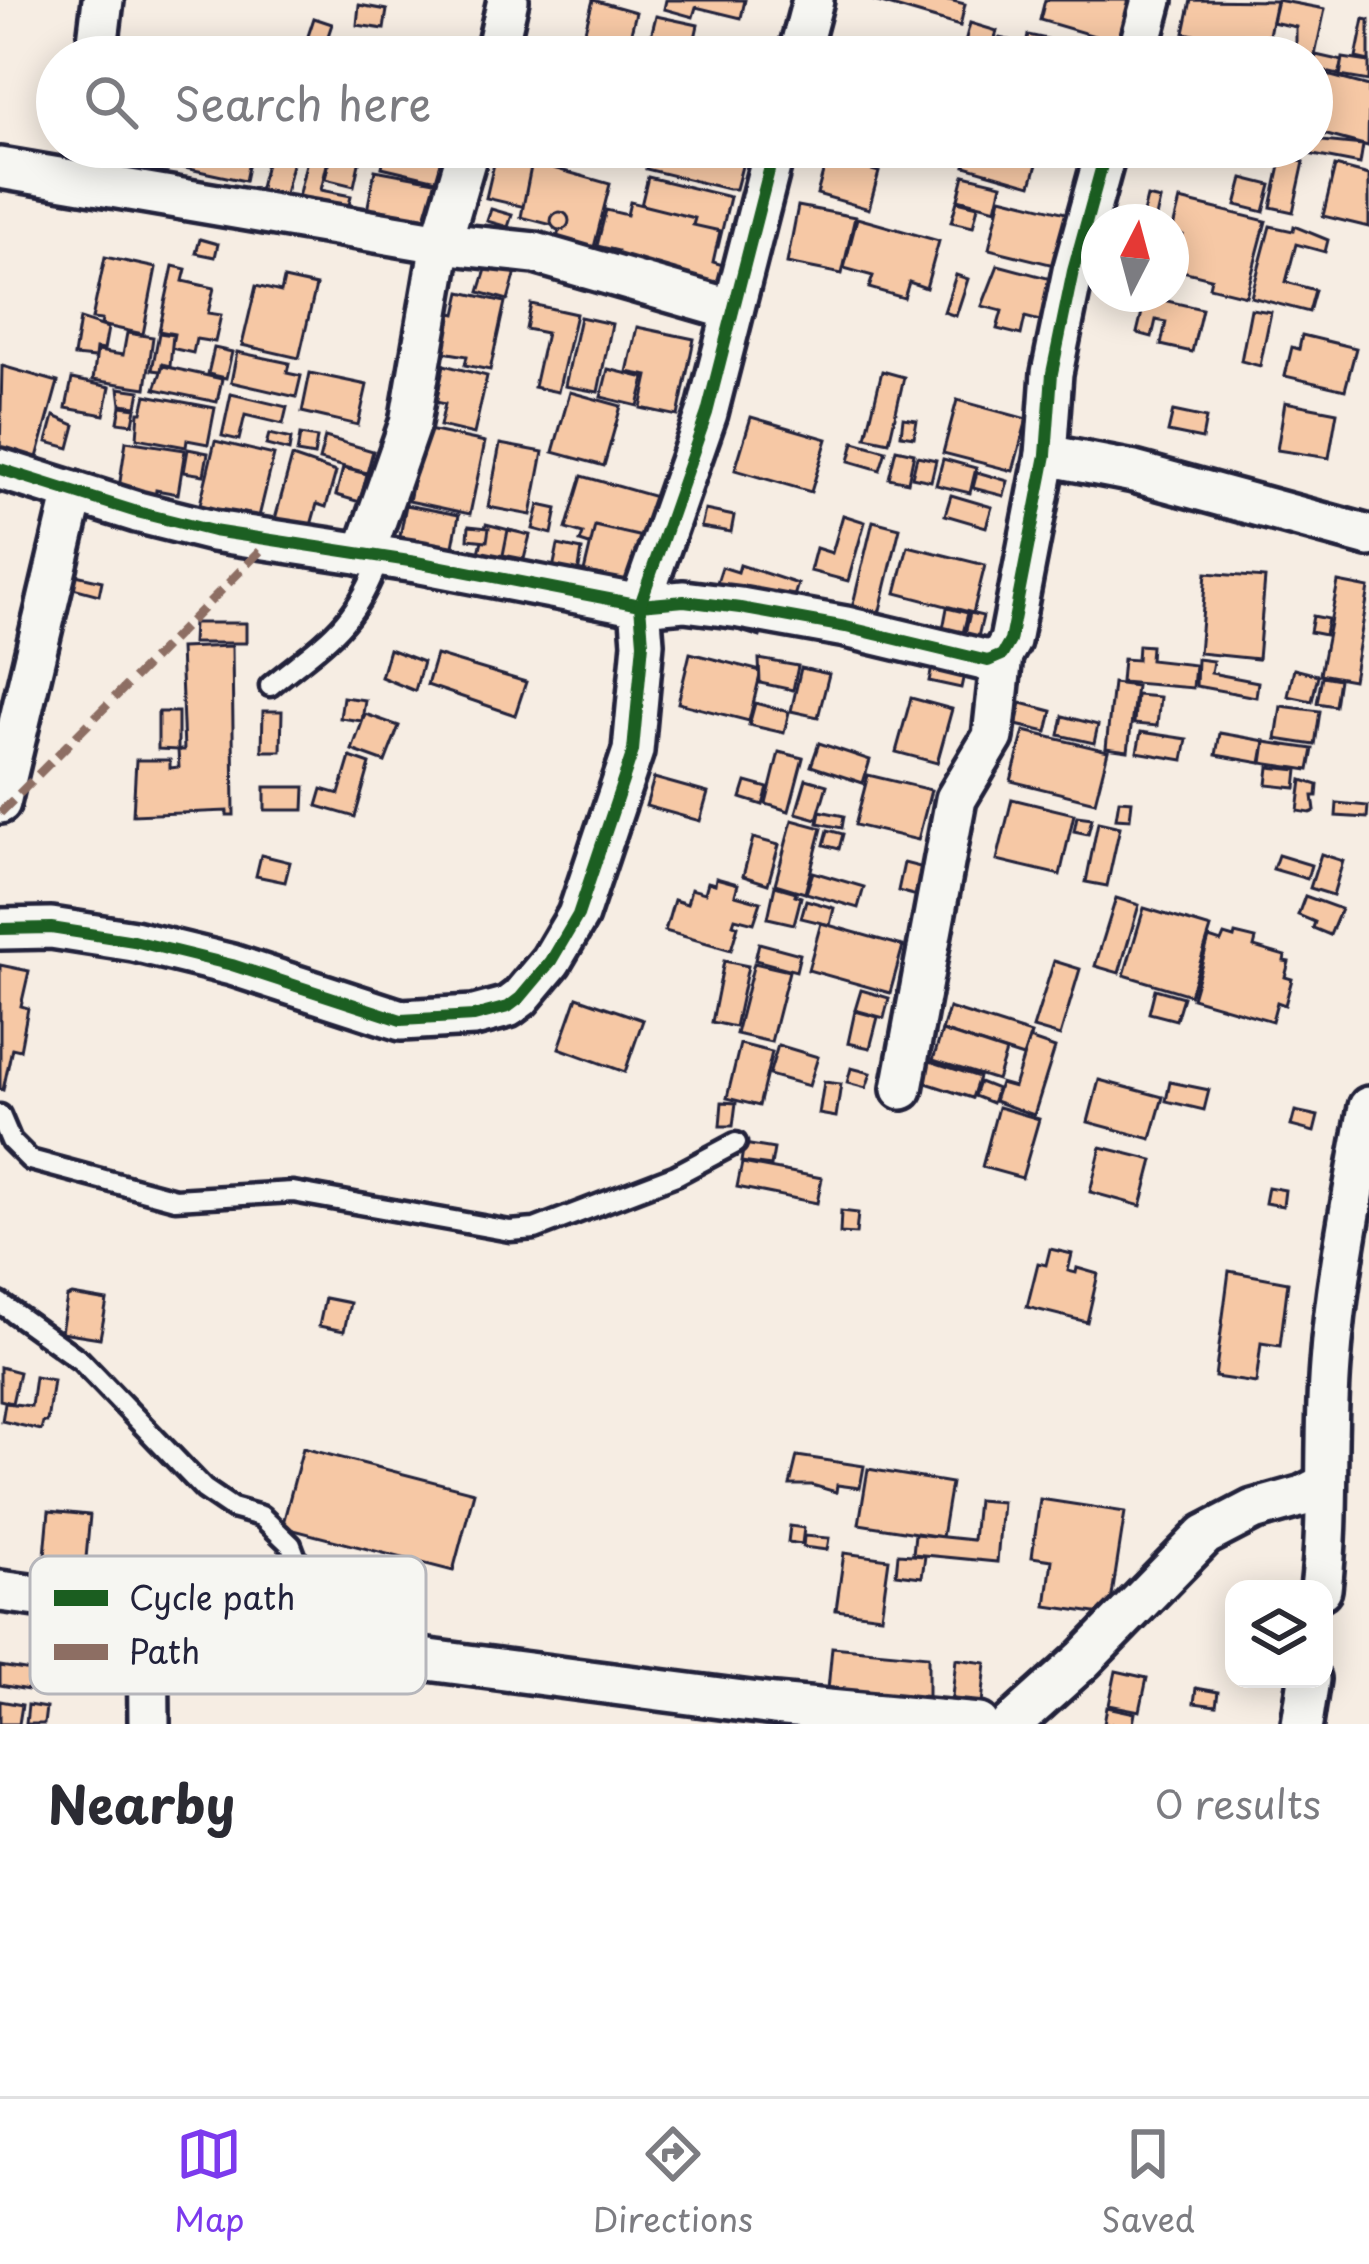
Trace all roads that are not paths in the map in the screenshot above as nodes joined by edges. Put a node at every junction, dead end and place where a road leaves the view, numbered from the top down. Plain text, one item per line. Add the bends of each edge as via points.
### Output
1 (103, 0) edge
2 (508, 0) edge
3 (813, 0) edge
4 (1152, 0) edge
5 (99, 36) edge
6 (500, 36) edge
7 (804, 36) edge
8 (1143, 36) edge
9 (0, 167) edge
10 (110, 168) edge
11 (463, 168) edge
12 (770, 168) edge
13 (1101, 168) edge
14 (118, 185) junction
15 (441, 243) junction
16 (733, 310) junction
17 (1046, 455) junction
18 (0, 469) edge
19 (74, 492) junction
20 (1369, 536) edge
21 (372, 556) junction
22 (640, 605) junction
23 (1003, 655) junction
24 (270, 686) dead end
25 (0, 803) edge
26 (0, 929) edge
27 (902, 1089) dead end
28 (1369, 1107) edge
29 (0, 1115) edge
30 (736, 1143) dead end
31 (0, 1303) edge
32 (1326, 1484) junction
33 (295, 1556) edge
34 (1322, 1580) edge
35 (0, 1591) edge
36 (30, 1595) edge
37 (426, 1662) edge
38 (1308, 1688) edge
39 (149, 1694) edge
40 (768, 1714) edge
41 (149, 1724) edge
42 (980, 1724) edge
43 (1012, 1724) edge
44 (1302, 1724) edge

1 - 5 street
2 - 6 street
3 - 7 street
4 - 8 street
9 - 14 street
10 - 14 street
11 - 15 street
12 - 16 street
13 - 17 street via 1056,353
14 - 15 street
15 - 16 street via 536,254
15 - 21 street via 410,423
16 - 22 street via 707,413
17 - 20 street
17 - 23 street
18 - 19 street
19 - 21 street via 213,531
19 - 25 street
21 - 22 street
21 - 24 lane via 366,597 348,620
22 - 23 street via 740,608 988,661
22 - 26 street via 633,751 610,822 578,915 533,985 508,1007 386,1018 232,965 115,937
23 - 27 street via 993,736 956,799
28 - 32 street via 1333,1340
29 - 30 lane via 30,1160 175,1199 293,1192 510,1231 535,1229
31 - 33 lane via 81,1361 204,1489 260,1516
32 - 34 street
32 - 43 street via 1204,1535
35 - 36 street
37 - 40 street
38 - 44 street
39 - 41 street
40 - 42 street

